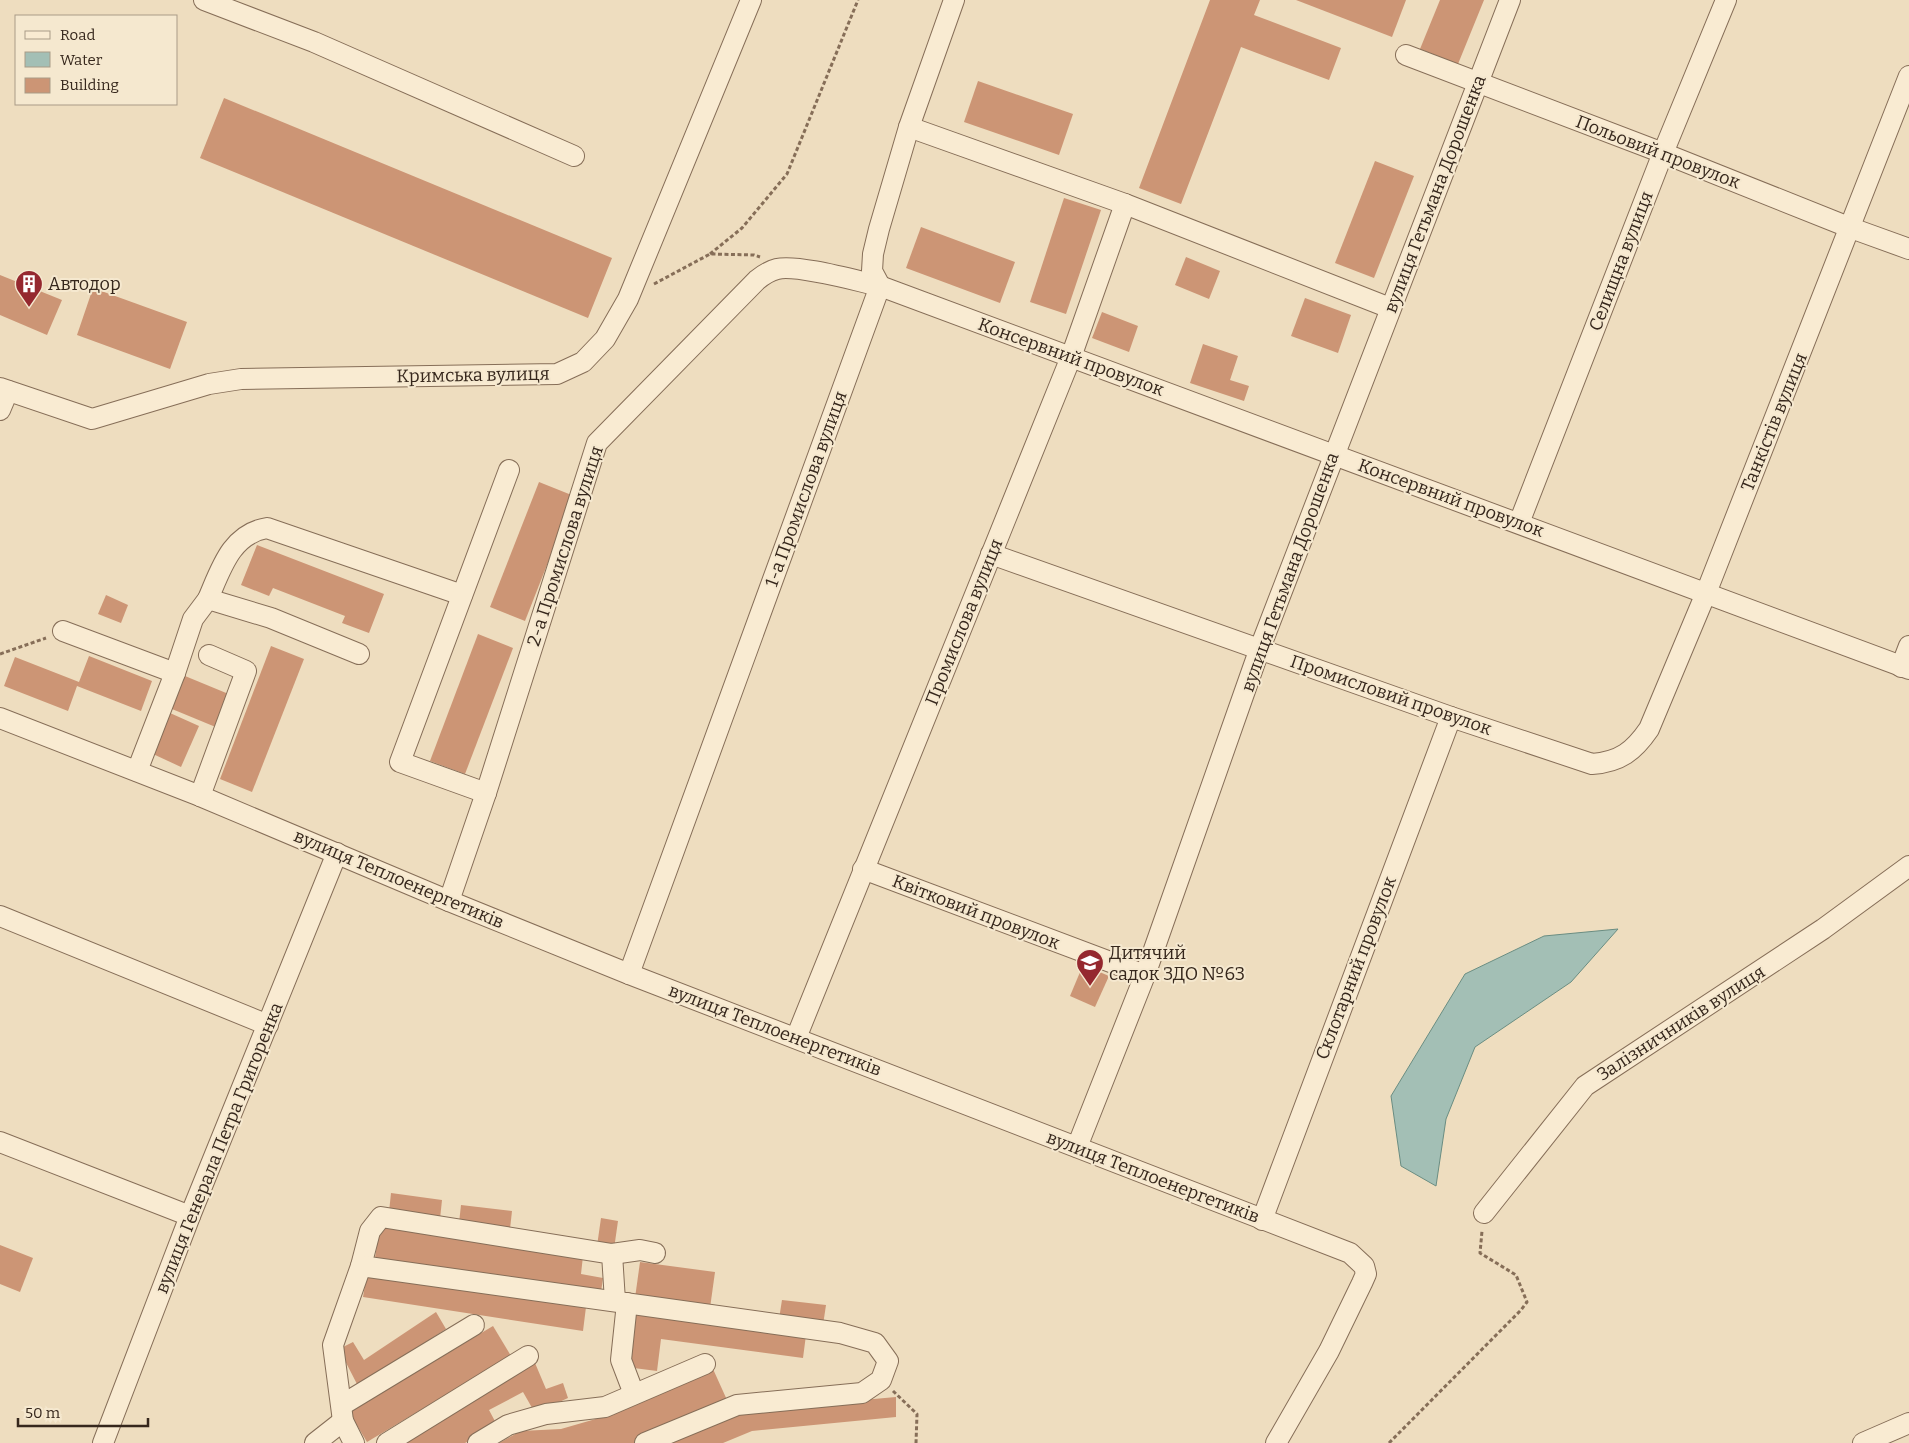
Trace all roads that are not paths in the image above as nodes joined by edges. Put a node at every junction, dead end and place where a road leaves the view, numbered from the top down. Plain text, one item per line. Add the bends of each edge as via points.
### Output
1 (204, 0) edge
2 (751, 0) edge
3 (954, 0) edge
4 (1510, 0) edge
5 (1726, 0) edge
6 (1406, 55) dead end
7 (1909, 76) edge
8 (1478, 83) junction
9 (909, 127) junction
10 (1663, 153) junction
11 (574, 156) dead end
12 (1125, 204) junction
13 (1851, 228) junction
14 (1909, 249) edge
15 (880, 286) junction
16 (1390, 308) junction
17 (1071, 357) junction
18 (4, 389) edge
19 (0, 410) edge
20 (1334, 454) junction
21 (509, 470) dead end
22 (1519, 523) junction
23 (991, 554) junction
24 (1706, 593) junction
25 (462, 596) junction
26 (208, 599) junction
27 (64, 631) road end
28 (1909, 646) edge
29 (1260, 648) junction
30 (359, 654) dead end
31 (209, 655) dead end
32 (1905, 668) edge
33 (175, 673) junction
34 (1451, 717) junction
35 (0, 718) edge
36 (1622, 756) joint
37 (137, 771) junction
38 (486, 793) junction
39 (200, 796) junction
40 (337, 853) junction
41 (1909, 866) edge
42 (863, 869) junction
43 (449, 901) junction
44 (0, 916) edge
45 (629, 974) junction
46 (1145, 975) junction
47 (268, 1025) junction
48 (796, 1038) junction
49 (0, 1142) edge
50 (1077, 1147) junction
51 (1484, 1213) road end
52 (190, 1216) junction
53 (1262, 1220) junction
54 (655, 1253) dead end
55 (612, 1254) junction
56 (361, 1266) junction
57 (621, 1302) junction
58 (474, 1325) dead end
59 (528, 1356) dead end
60 (705, 1364) dead end
61 (634, 1394) junction
62 (343, 1413) junction
63 (1909, 1423) edge
64 (103, 1443) edge
65 (315, 1443) edge
66 (354, 1443) edge
67 (387, 1443) edge
68 (478, 1443) edge
69 (645, 1443) edge
70 (1276, 1443) edge
71 (1863, 1443) edge

1 - 11 street via 314,42
2 - 18 street, Кримська вулиця via 628,299 605,339 583,362 557,374 241,379 209,384 92,418
3 - 9 street
4 - 8 street, вулиця Гетьмана Дорошенка
5 - 10 street, Селищна вулиця
6 - 8 street, Польовий провулок
7 - 13 street, Танкістів вулиця
8 - 10 street, Польовий провулок
8 - 16 street, вулиця Гетьмана Дорошенка
9 - 12 street
9 - 15 street via 873,254 872,271
10 - 13 street, Польовий провулок
10 - 22 street, Селищна вулиця
12 - 16 street
12 - 17 street, Промислова вулиця
13 - 14 street, Польовий провулок
13 - 24 street, Танкістів вулиця
15 - 17 street, Консервний провулок
15 - 38 street, 2-а Промислова вулиця via 794,268 764,274 597,443
15 - 45 street, 1-а Промислова вулиця
16 - 20 street, вулиця Гетьмана Дорошенка
17 - 20 street, Консервний провулок
17 - 23 street, Промислова вулиця
18 - 19 street
20 - 22 street, Консервний провулок
20 - 29 street, вулиця Гетьмана Дорошенка
21 - 25 street
22 - 24 street, Консервний провулок
23 - 29 street, Промисловий провулок
23 - 42 street, Промислова вулиця
24 - 32 street, Консервний провулок
24 - 36 street, Танкістів вулиця via 1649,729 1641,742
25 - 26 street via 268,528 251,534 232,548
25 - 38 street via 400,762
26 - 30 street via 271,618
26 - 33 street via 193,620
27 - 33 street
28 - 32 street
29 - 34 street, Промисловий провулок
29 - 46 street, вулиця Гетьмана Дорошенка
31 - 39 street via 246,671
33 - 37 street
34 - 36 street, Промисловий провулок via 1592,764 1614,761
34 - 53 street, Склотарний провулок
35 - 37 street, вулиця Теплоенергетиків
37 - 39 street, вулиця Теплоенергетиків
38 - 43 street, 2-а Промислова вулиця
39 - 40 street, вулиця Теплоенергетиків
40 - 43 street, вулиця Теплоенергетиків
40 - 47 street, вулиця Генерала Петра Григоренка
41 - 51 street, Залізничників вулиця via 1823,930 1586,1086
42 - 46 street, Квітковий провулок
42 - 48 street, Промислова вулиця
43 - 45 street, вулиця Теплоенергетиків
44 - 47 street
45 - 48 street, вулиця Теплоенергетиків
46 - 50 street, вулиця Гетьмана Дорошенка
47 - 52 street, вулиця Генерала Петра Григоренка
48 - 50 street, вулиця Теплоенергетиків
49 - 52 street
50 - 53 street, вулиця Теплоенергетиків
52 - 64 street, вулиця Генерала Петра Григоренка
53 - 70 street, вулиця Теплоенергетиків via 1350,1253 1364,1266 1366,1274 1329,1352
54 - 55 street via 640,1250
55 - 56 street via 382,1217 370,1231
55 - 57 street
56 - 57 street
56 - 62 street via 333,1345
57 - 61 street via 621,1360
57 - 69 street via 840,1333 875,1343 888,1361 881,1380 862,1393 736,1405
58 - 62 street
59 - 67 street
60 - 61 street
61 - 68 street via 605,1407 546,1414 508,1425
62 - 65 street
62 - 66 street
63 - 71 street

